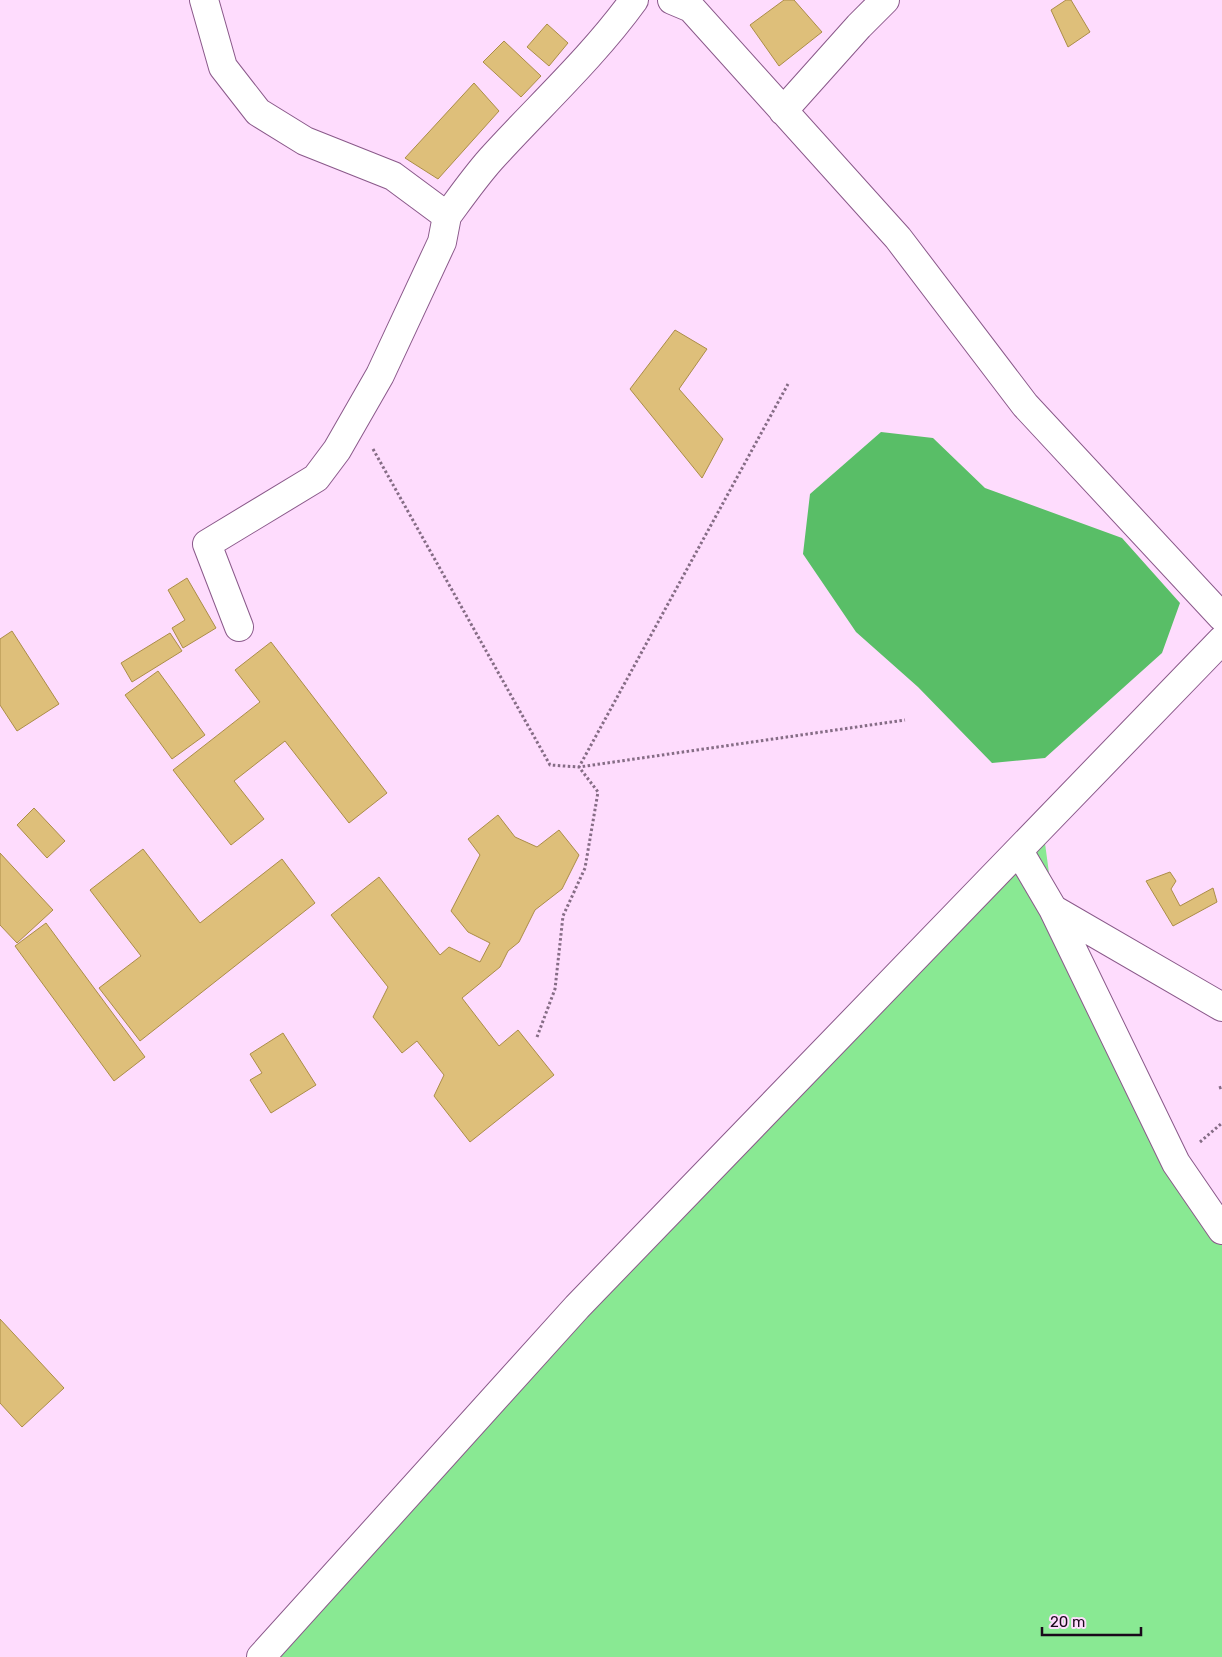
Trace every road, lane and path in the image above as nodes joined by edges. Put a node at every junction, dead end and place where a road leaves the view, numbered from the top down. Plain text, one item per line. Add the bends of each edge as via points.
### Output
1 (204, 0) edge
2 (634, 0) edge
3 (672, 0) edge
4 (885, 0) edge
5 (783, 111) junction
6 (447, 216) junction
7 (788, 384) dead end
8 (355, 418) junction
9 (1222, 617) edge
10 (239, 627) dead end
11 (1222, 640) edge
12 (905, 720) dead end
13 (578, 768) junction
14 (1019, 851) junction
15 (1053, 909) junction
16 (1222, 1007) edge
17 (537, 1036) dead end
18 (1222, 1230) edge
19 (261, 1657) edge

1 - 6 street via 223,67 258,112 305,142 392,176
2 - 6 street via 569,77 490,160
3 - 5 street via 691,8
4 - 5 street
5 - 9 street via 898,238 1025,405
6 - 8 street via 442,242 380,375
7 - 13 path
8 - 10 street via 316,478 207,544
8 - 13 path via 550,765
11 - 14 street
12 - 13 path
13 - 17 path via 598,792 585,868 563,916 555,989
14 - 15 street
14 - 19 street via 577,1307
15 - 16 street
15 - 18 street via 1176,1164

